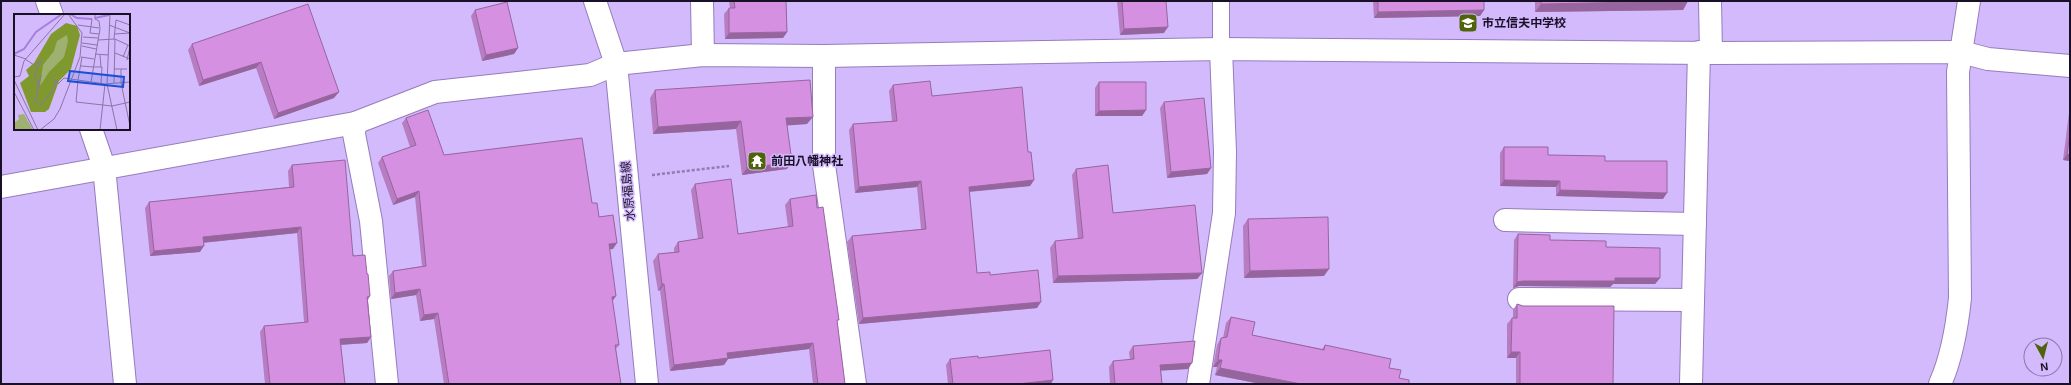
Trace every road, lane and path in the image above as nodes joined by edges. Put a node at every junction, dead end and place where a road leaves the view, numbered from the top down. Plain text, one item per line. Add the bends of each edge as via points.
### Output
1 (48, 1) edge
2 (595, 1) edge
3 (702, 1) edge
4 (1220, 1) edge
5 (1710, 1) edge
6 (1969, 1) edge
7 (52, 14) edge
8 (1221, 49) junction
9 (1705, 52) junction
10 (1961, 52) junction
11 (703, 55) junction
12 (824, 56) junction
13 (616, 64) junction
14 (2070, 66) edge
15 (355, 123) junction
16 (91, 130) edge
17 (729, 166) dead end
18 (104, 167) junction
19 (627, 178) junction
20 (1, 187) edge
21 (1505, 220) dead end
22 (1695, 224) junction
23 (1520, 299) dead end
24 (1693, 300) junction
25 (125, 384) edge
26 (387, 384) edge
27 (646, 384) edge
28 (855, 384) edge
29 (1198, 384) edge
30 (1691, 384) edge
31 (1940, 384) edge

1 - 7 street
2 - 13 street, 水原福島線
3 - 11 street
4 - 8 lane
5 - 9 street
6 - 10 street
8 - 9 street
8 - 12 street
8 - 29 street via 1225,152 1224,213
9 - 10 street
9 - 22 street
10 - 14 street via 1988,58
10 - 31 street via 1958,72 1960,298 1957,323 1946,370
11 - 12 street
11 - 13 street
12 - 28 street via 824,165
13 - 15 street via 590,75 435,92
13 - 19 street, 水原福島線
15 - 18 street
15 - 26 street via 354,134 371,220
16 - 18 street
17 - 19 path
18 - 20 street
18 - 25 street
19 - 27 street, 水原福島線
21 - 22 street
22 - 24 street
23 - 24 street
24 - 30 street

